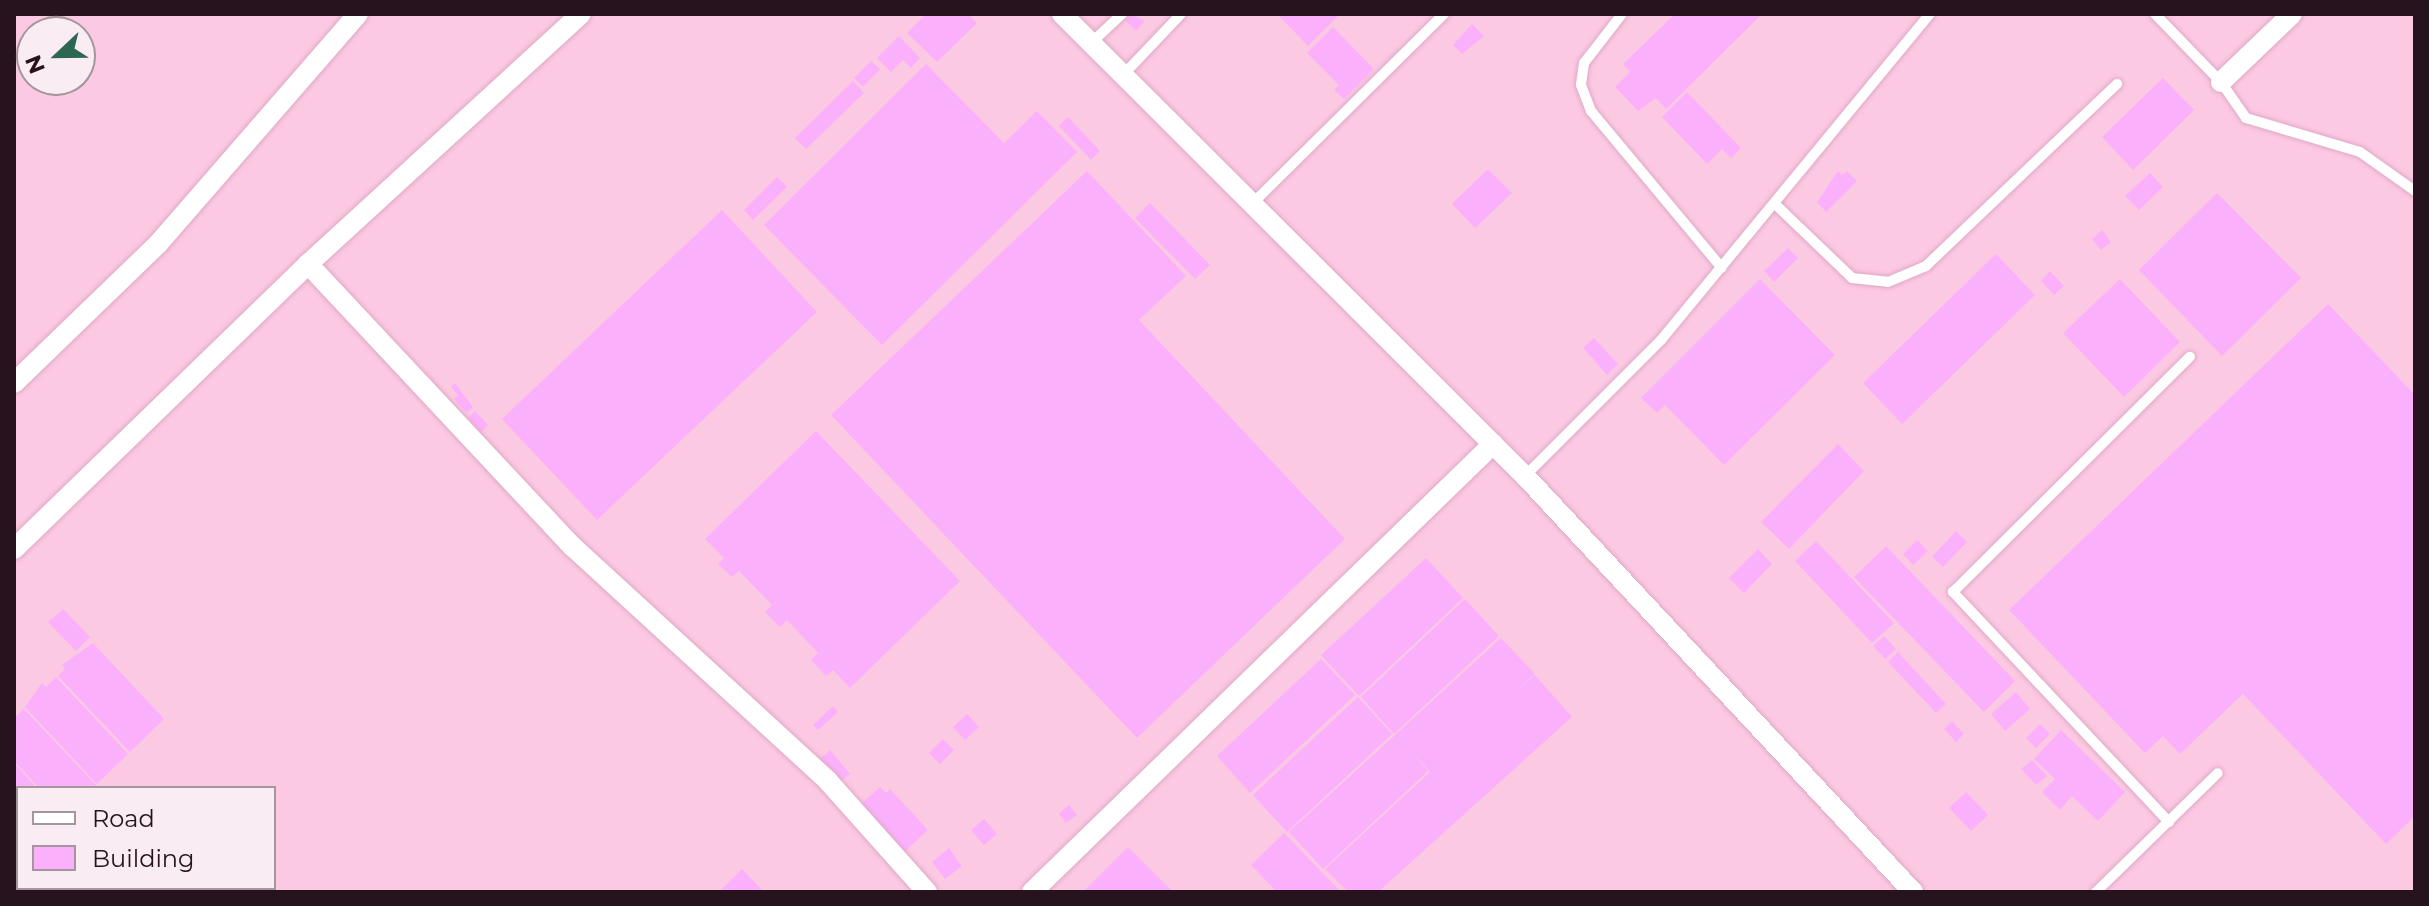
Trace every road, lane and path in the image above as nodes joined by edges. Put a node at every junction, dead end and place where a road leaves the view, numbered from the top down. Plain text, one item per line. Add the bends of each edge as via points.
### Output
1 (358, 14) edge
2 (581, 14) edge
3 (1062, 14) edge
4 (1122, 14) edge
5 (1181, 14) edge
6 (1444, 14) edge
7 (1622, 14) edge
8 (1930, 14) edge
9 (2155, 14) edge
10 (2292, 14) edge
11 (1090, 44) junction
12 (1123, 75) junction
13 (2221, 82) junction
14 (2117, 84) dead end
15 (2415, 191) edge
16 (1255, 201) junction
17 (1776, 205) junction
18 (308, 264) junction
19 (1722, 268) junction
20 (2190, 357) dead end
21 (14, 383) edge
22 (1493, 444) junction
23 (1525, 476) junction
24 (14, 549) edge
25 (2218, 773) dead end
26 (2169, 822) junction
27 (927, 892) edge
28 (1032, 892) edge
29 (1913, 892) edge
30 (2096, 892) edge

1 - 21 street via 158,244
2 - 18 street
3 - 11 street
4 - 11 lane
5 - 12 lane
6 - 16 lane
7 - 19 lane via 1584,63 1581,85 1586,98
8 - 17 lane
9 - 13 lane
10 - 13 street
11 - 12 street
12 - 16 street
13 - 15 lane via 2246,118 2360,152
14 - 17 lane via 1926,266 1888,282 1852,278
16 - 22 street
17 - 19 lane
18 - 24 street
18 - 27 street via 573,547 828,781
19 - 23 lane via 1661,340
20 - 26 lane via 1953,592
22 - 23 street
22 - 28 street
23 - 29 street
25 - 26 lane
26 - 30 lane

